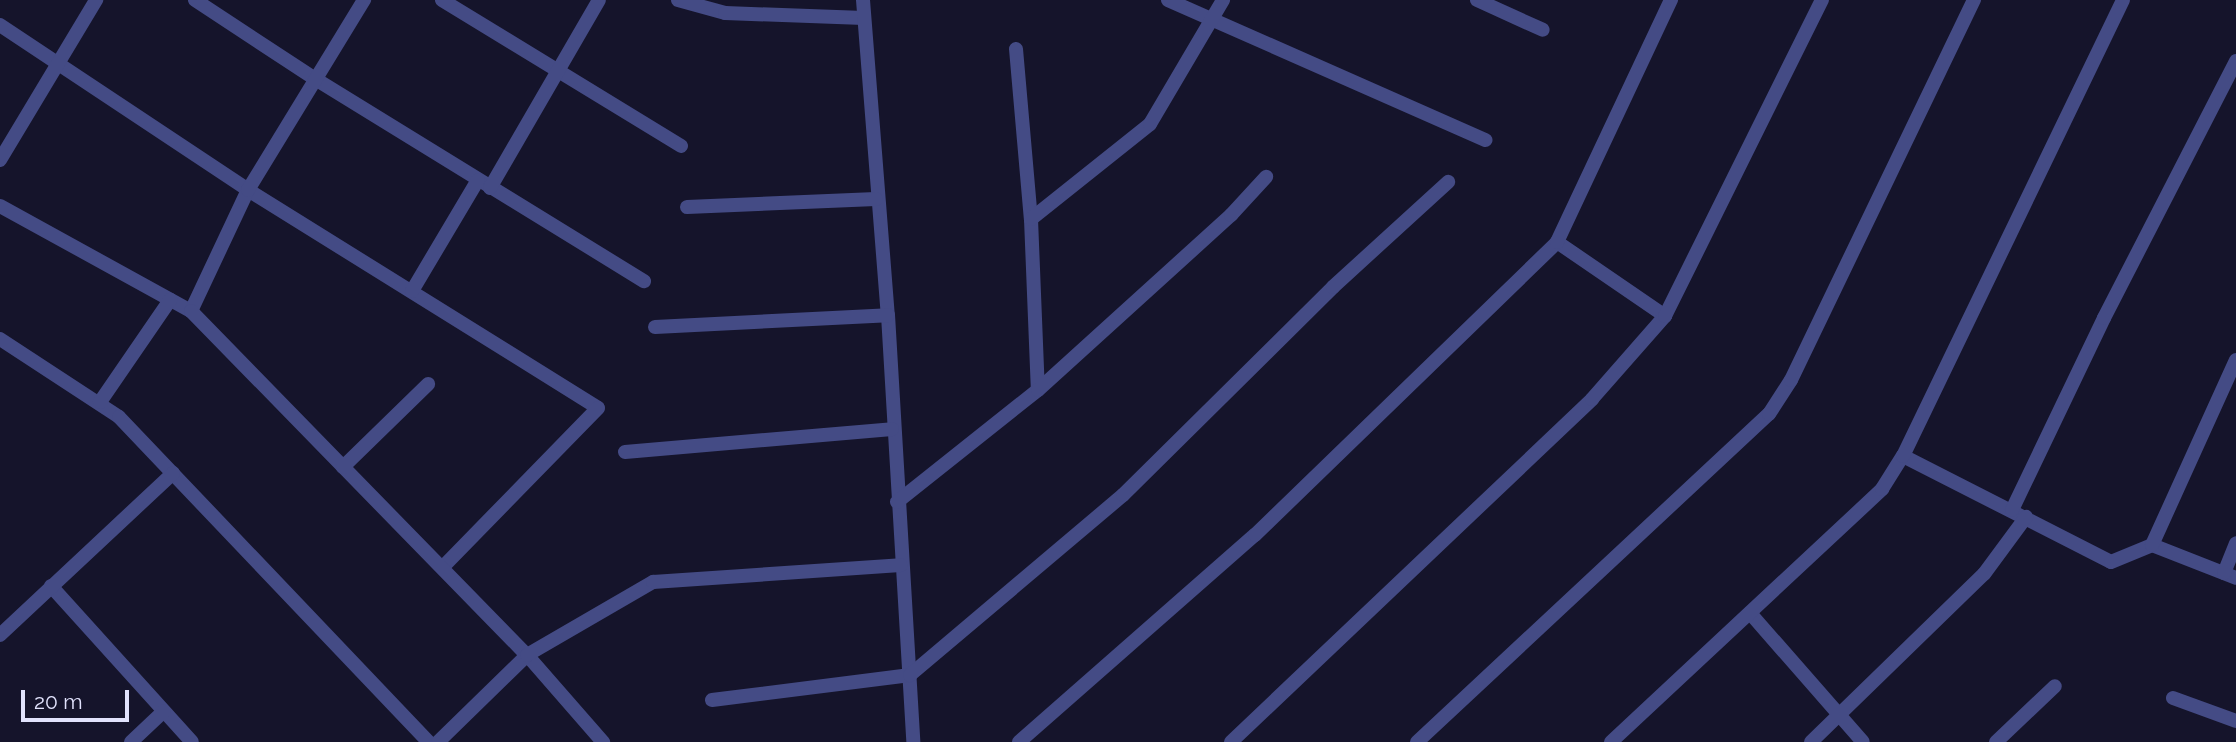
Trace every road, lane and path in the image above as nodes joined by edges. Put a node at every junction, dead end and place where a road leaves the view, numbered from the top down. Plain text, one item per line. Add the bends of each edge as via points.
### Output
1 (96, 0) edge
2 (195, 0) edge
3 (363, 0) edge
4 (442, 0) edge
5 (599, 0) edge
6 (678, 0) edge
7 (863, 0) edge
8 (1168, 0) edge
9 (1223, 0) edge
10 (1477, 0) edge
11 (1671, 0) edge
12 (1822, 0) edge
13 (1974, 0) edge
14 (2123, 0) edge
15 (864, 18) junction
16 (1215, 19) junction
17 (0, 25) edge
18 (1543, 30) dead end
19 (1016, 49) dead end
20 (2236, 61) edge
21 (55, 63) junction
22 (556, 73) junction
23 (317, 80) junction
24 (1485, 141) dead end
25 (681, 146) dead end
26 (0, 160) edge
27 (1266, 177) dead end
28 (1448, 183) dead end
29 (484, 184) junction
30 (248, 190) junction
31 (876, 199) junction
32 (0, 206) edge
33 (687, 207) dead end
34 (1031, 219) junction
35 (1557, 242) junction
36 (644, 281) dead end
37 (412, 291) junction
38 (170, 300) junction
39 (191, 311) junction
40 (888, 315) junction
41 (1665, 316) junction
42 (655, 327) dead end
43 (0, 339) edge
44 (2236, 360) edge
45 (428, 384) dead end
46 (1038, 390) junction
47 (100, 402) junction
48 (892, 429) junction
49 (625, 452) dead end
50 (1903, 456) junction
51 (343, 467) junction
52 (173, 473) junction
53 (897, 502) junction
54 (2012, 510) junction
55 (2026, 517) junction
56 (2236, 543) edge
57 (2152, 545) junction
58 (900, 565) junction
59 (442, 568) junction
60 (2230, 576) edge
61 (51, 586) junction
62 (1750, 613) junction
63 (0, 635) edge
64 (527, 654) junction
65 (910, 675) junction
66 (2055, 686) dead end
67 (2173, 698) dead end
68 (712, 700) dead end
69 (164, 711) junction
70 (1840, 715) junction
71 (2236, 721) edge
72 (131, 742) edge
73 (192, 742) edge
74 (428, 742) edge
75 (438, 742) edge
76 (603, 742) edge
77 (913, 742) edge
78 (1019, 742) edge
79 (1231, 742) edge
80 (1417, 742) edge
81 (1611, 742) edge
82 (1811, 742) edge
83 (1863, 742) edge
84 (1996, 742) edge

1 - 21 street
2 - 23 street
3 - 23 street
4 - 22 street
5 - 22 street
6 - 15 street via 725,13
7 - 15 street
8 - 16 street
9 - 16 street
10 - 18 street
11 - 35 street
12 - 41 street
13 - 80 street via 1791,380 1769,414
14 - 50 street
15 - 31 street
16 - 24 street
16 - 34 street via 1150,124
17 - 21 street
19 - 34 street
20 - 54 street
21 - 26 street
21 - 30 street
22 - 25 street
22 - 29 street
23 - 29 street
23 - 30 street
27 - 46 street via 1231,215
28 - 65 street via 1333,287 1123,495
29 - 36 street
29 - 37 street
30 - 37 street
30 - 39 street
31 - 33 street
31 - 40 street
32 - 38 street
34 - 46 street
35 - 41 street
35 - 78 street via 1255,535
37 - 59 street via 598,408
38 - 39 street
38 - 47 street
39 - 51 street
40 - 42 street
40 - 48 street
41 - 79 street via 1591,399
43 - 47 street
44 - 57 street
45 - 51 street
46 - 53 street
47 - 52 street
48 - 49 street
48 - 53 street
50 - 54 street
50 - 62 street via 1882,489
51 - 59 street
52 - 61 street
52 - 74 street
53 - 58 street
54 - 55 street
55 - 57 street via 2111,562
55 - 70 street via 1984,574
56 - 60 street
57 - 60 street
58 - 64 street via 653,582
58 - 65 street
59 - 64 street
61 - 63 street
61 - 69 street
62 - 70 street
62 - 81 street
64 - 75 street
64 - 76 street
65 - 68 street
65 - 77 street
66 - 84 street
67 - 71 street
69 - 72 street
69 - 73 street
70 - 82 street
70 - 83 street

